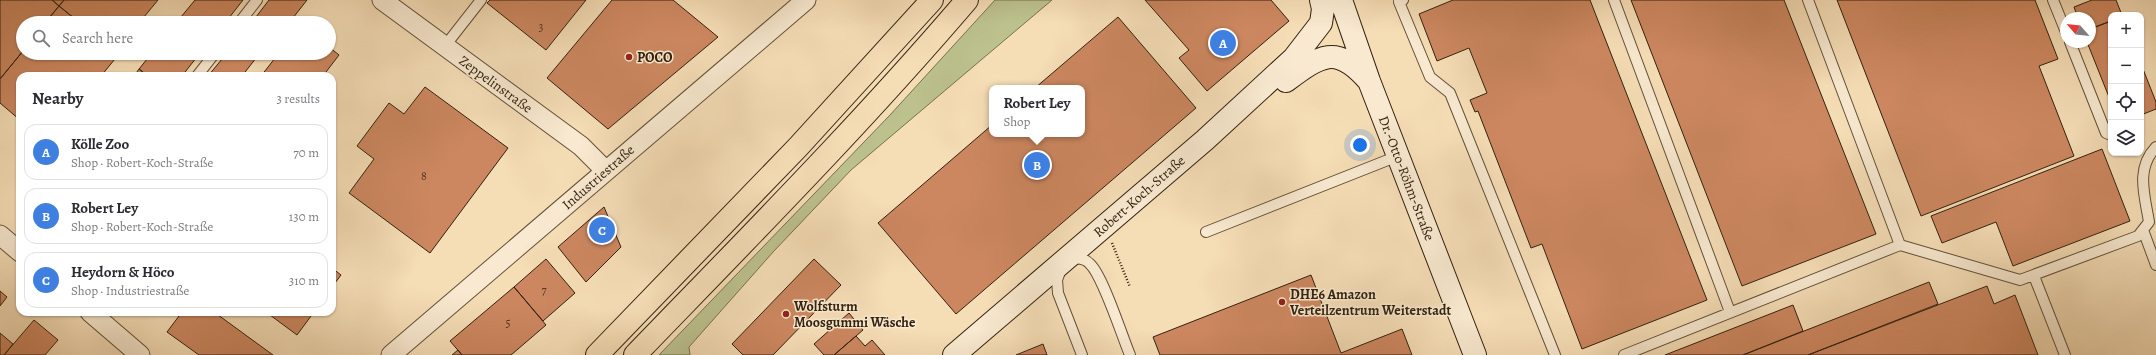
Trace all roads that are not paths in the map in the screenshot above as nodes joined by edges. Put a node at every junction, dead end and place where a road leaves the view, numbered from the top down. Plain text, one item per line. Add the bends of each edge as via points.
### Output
1 (257, 0) edge
2 (382, 0) edge
3 (481, 0) edge
4 (806, 0) edge
5 (932, 0) edge
6 (967, 0) edge
7 (1322, 0) edge
8 (1341, 0) edge
9 (1403, 0) edge
10 (1614, 0) edge
11 (1808, 0) edge
12 (2053, 0) edge
13 (244, 16) edge
14 (2060, 17) edge
15 (445, 46) junction
16 (2072, 48) edge
17 (210, 60) edge
18 (200, 72) edge
19 (1369, 81) junction
20 (2108, 134) edge
21 (1205, 140) junction
22 (2156, 147) edge
23 (2144, 154) edge
24 (1398, 156) junction
25 (2144, 156) edge
26 (606, 171) junction
27 (2143, 230) junction
28 (1206, 232) dead end
29 (0, 235) edge
30 (1900, 245) junction
31 (16, 249) edge
32 (1064, 261) junction
33 (2156, 265) edge
34 (2034, 276) junction
35 (1730, 312) junction
36 (95, 316) edge
37 (140, 355) edge
38 (391, 355) edge
39 (597, 355) edge
40 (635, 355) edge
41 (954, 355) edge
42 (1082, 355) edge
43 (1130, 355) edge
44 (1476, 355) edge
45 (1555, 355) edge
46 (1624, 355) edge
47 (2065, 355) edge

1 - 13 lane
2 - 15 street, Zeppelinstraße
3 - 15 lane
4 - 26 street, Industriestraße
5 - 39 main road via 803,141
6 - 40 main road via 923,52 812,171
7 - 21 main road, Robert-Koch-Straße via 1323,17 1317,30 1294,58
8 - 19 main road, Dr.-Otto-Röhm-Straße
9 - 45 lane via 1399,2 1430,77 1450,93
10 - 35 lane
11 - 30 lane
12 - 14 lane
15 - 26 street, Zeppelinstraße via 581,146
16 - 20 lane
17 - 18 lane
19 - 21 main road via 1356,67 1342,58 1332,56 1319,59 1305,66
19 - 24 main road, Dr.-Otto-Röhm-Straße
21 - 32 main road, Robert-Koch-Straße
22 - 23 lane
24 - 28 lane
24 - 44 main road, Dr.-Otto-Röhm-Straße
25 - 27 lane via 2142,177 2149,222
26 - 38 street, Industriestraße
27 - 33 lane
27 - 34 lane via 2138,236
29 - 31 street
30 - 34 lane via 2020,280
30 - 35 lane
32 - 41 main road, Robert-Koch-Straße
32 - 42 lane via 1056,280 1058,293
32 - 43 lane via 1078,258 1090,263 1094,268
34 - 47 lane
35 - 46 lane
36 - 37 street

